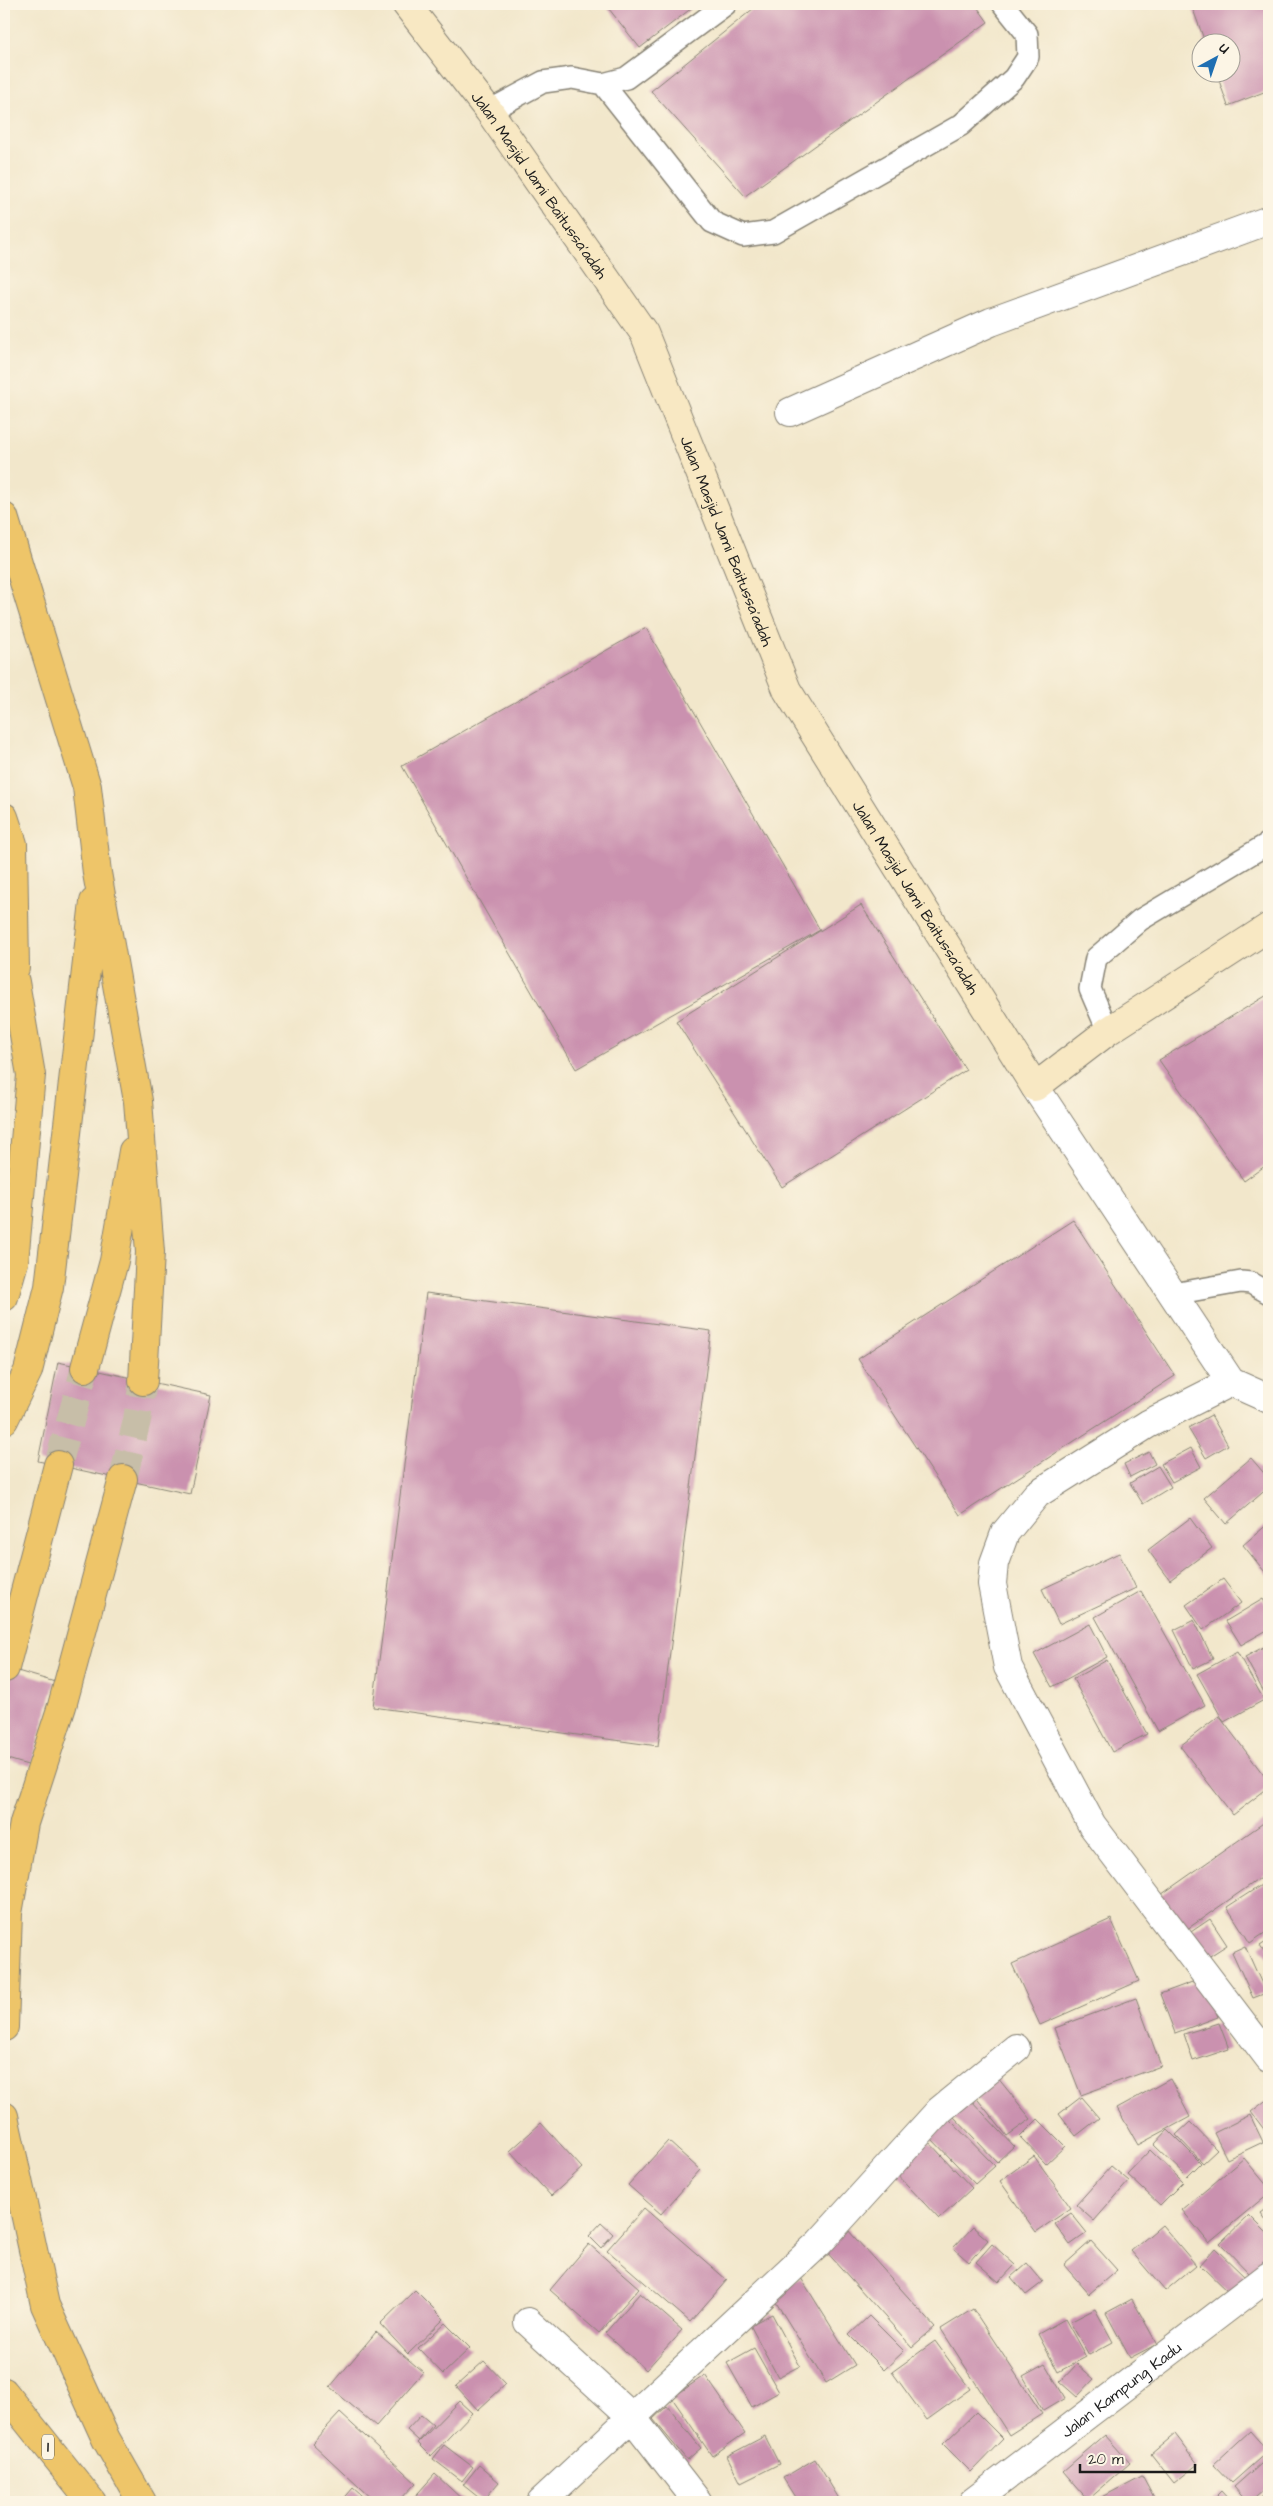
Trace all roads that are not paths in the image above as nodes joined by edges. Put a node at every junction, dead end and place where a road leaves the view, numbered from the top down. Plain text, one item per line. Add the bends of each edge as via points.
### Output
1 (406, 4) edge
2 (726, 4) edge
3 (1003, 4) edge
4 (603, 84) junction
5 (489, 111) junction
6 (1269, 220) edge
7 (790, 412) dead end
8 (4, 517) edge
9 (4, 817) edge
10 (1269, 843) edge
11 (97, 873) junction
12 (1269, 928) edge
13 (4, 946) edge
14 (15, 982) junction
15 (1108, 1031) junction
16 (1036, 1088) junction
17 (140, 1113) junction
18 (1269, 1293) edge
19 (1172, 1294) junction
20 (4, 1297) edge
21 (85, 1368) tunnel mouth
22 (143, 1381) tunnel mouth
23 (1231, 1382) junction
24 (1269, 1399) edge
25 (4, 1420) edge
26 (58, 1466) tunnel mouth
27 (124, 1479) tunnel mouth
28 (5, 1668) edge
29 (4, 2027) edge
30 (1016, 2048) dead end
31 (1269, 2058) edge
32 (4, 2116) edge
33 (1269, 2276) edge
34 (528, 2322) dead end
35 (4, 2392) edge
36 (632, 2416) junction
37 (92, 2502) edge
38 (142, 2502) edge
39 (540, 2502) edge
40 (698, 2502) edge
41 (973, 2502) edge

1 - 5 street, Jalan Masjid Jami Baitussa'adah
2 - 4 lane via 626,78
3 - 4 lane via 1027,34 1028,57 1014,78 961,125 773,232 744,236 712,222
4 - 5 lane via 572,78 544,82
5 - 16 street, Jalan Masjid Jami Baitussa'adah via 644,333 787,690
6 - 7 street via 991,322
8 - 11 highway via 88,787
9 - 14 highway via 13,844
10 - 15 lane via 1140,920 1096,958 1090,989
11 - 17 highway
11 - 25 highway via 49,1287 28,1371
12 - 15 street
13 - 14 highway
14 - 20 highway via 31,1075 14,1262
15 - 16 street
16 - 19 street
17 - 21 highway via 114,1262
17 - 22 highway via 150,1252
18 - 19 lane via 1251,1283 1241,1282
19 - 23 street
23 - 24 street
23 - 31 street via 1148,1424 1037,1494 1005,1533 994,1563 992,1584 1008,1667 1092,1825
26 - 28 highway
27 - 29 highway via 62,1706 24,1823 8,1912
30 - 36 street via 940,2110 819,2243
32 - 38 highway via 45,2305 106,2439
33 - 41 street, Jalan Kampung Kadu
34 - 36 street
35 - 37 highway, 1
36 - 39 street
36 - 40 street

